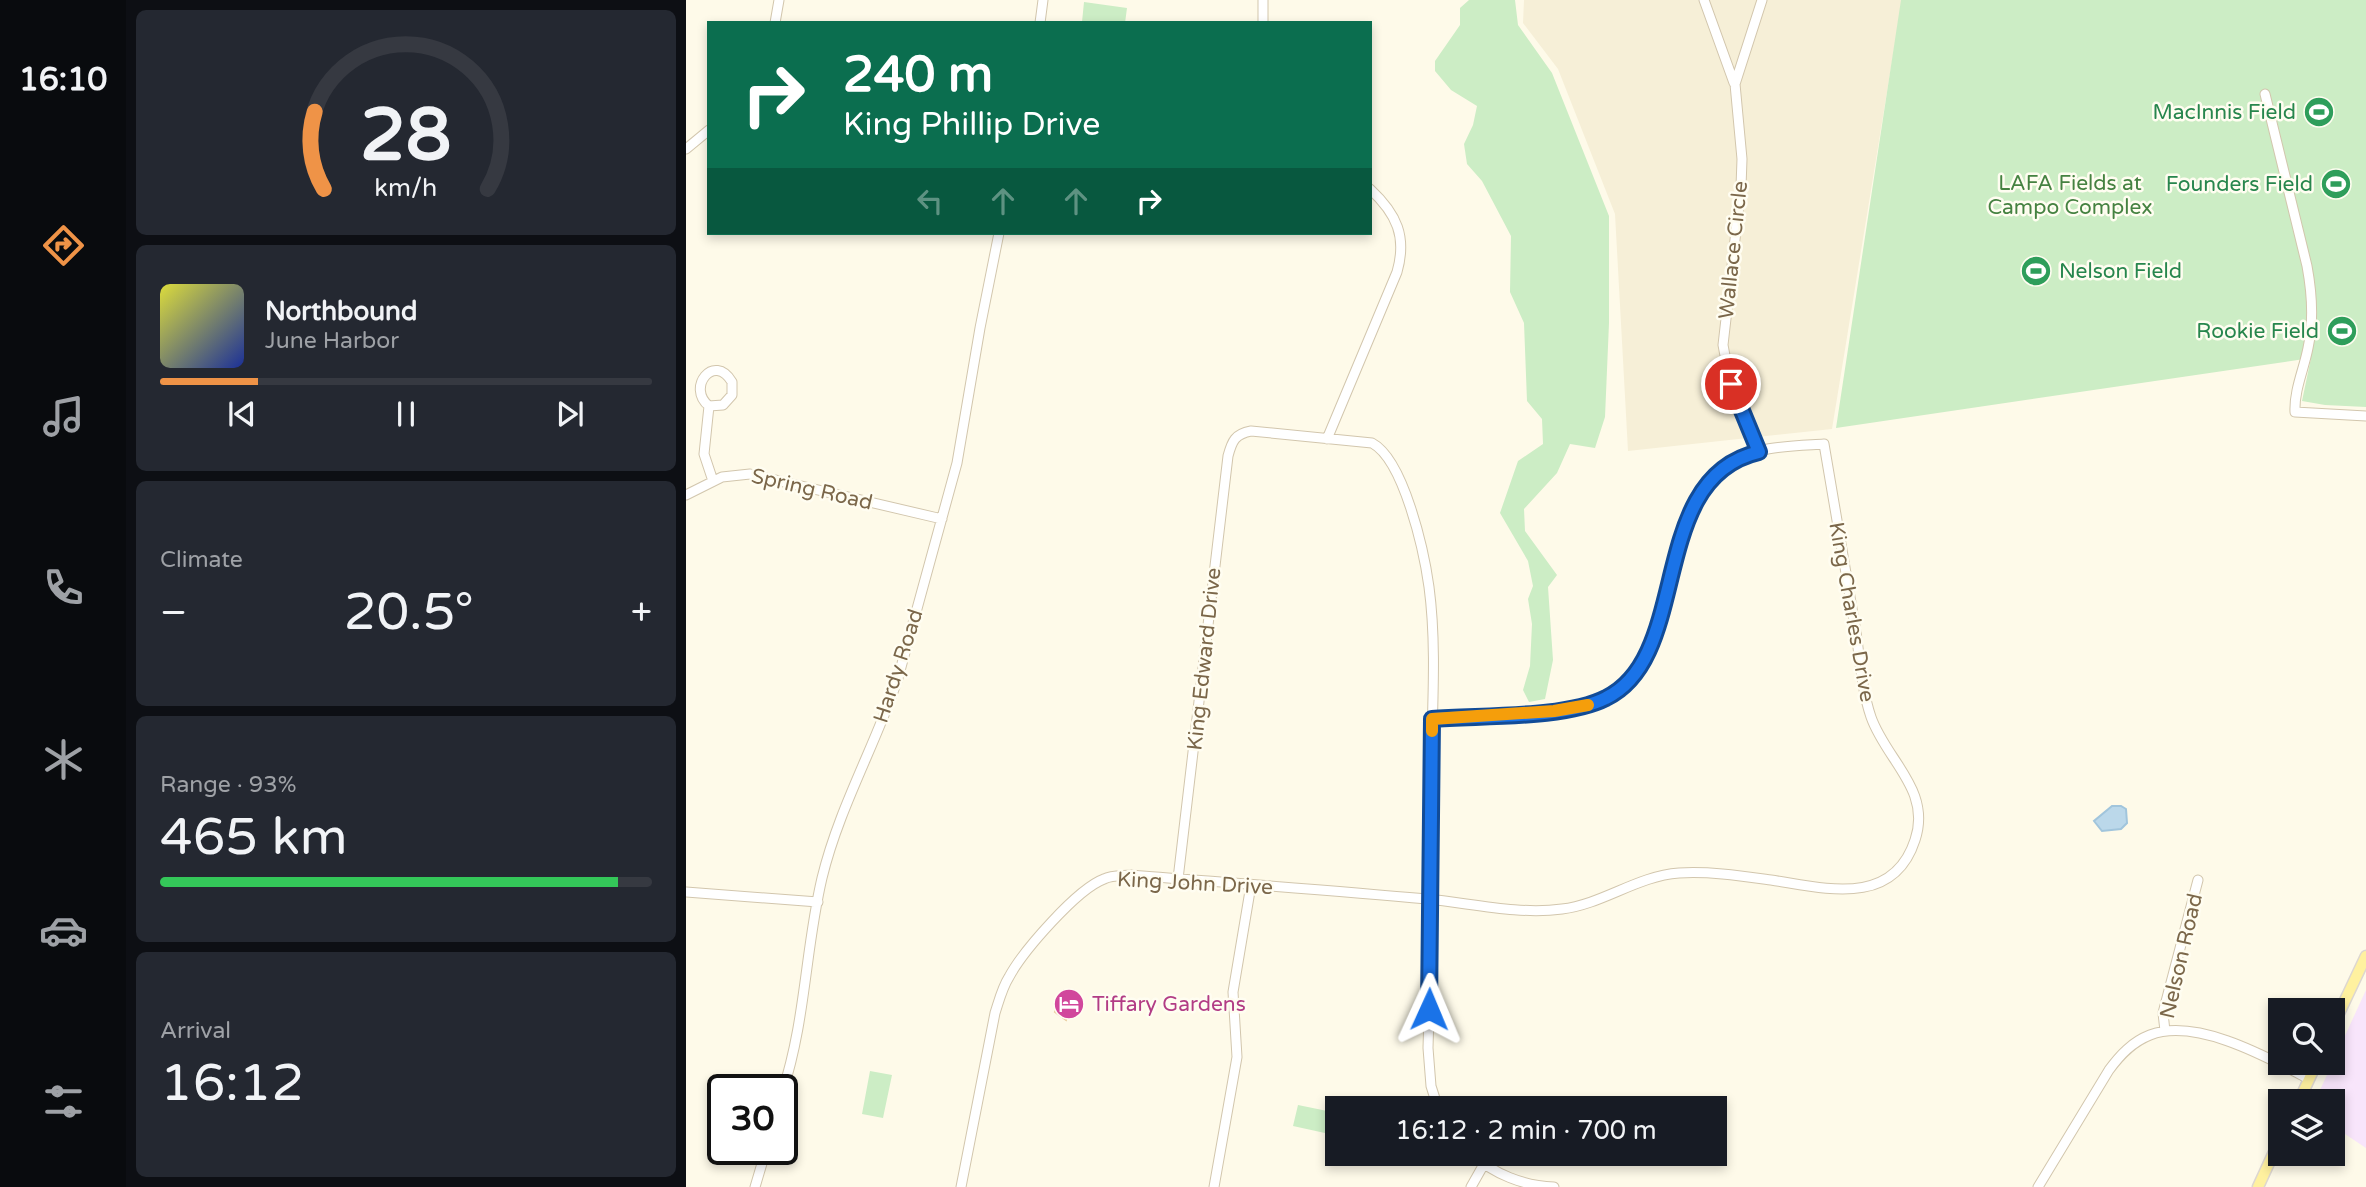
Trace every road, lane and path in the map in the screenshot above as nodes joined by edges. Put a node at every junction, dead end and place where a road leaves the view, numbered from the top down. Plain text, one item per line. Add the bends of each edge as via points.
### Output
1 (779, 0) edge
2 (1043, 0) edge
3 (1263, 0) edge
4 (1704, 0) edge
5 (1762, 0) edge
6 (775, 21) edge
7 (1040, 21) edge
8 (1263, 21) edge
9 (1735, 85) junction
10 (2265, 93) dead end
11 (707, 132) edge
12 (686, 149) edge
13 (1372, 191) edge
14 (999, 235) edge
15 (709, 406) junction
16 (2366, 416) edge
17 (1327, 439) junction
18 (1759, 452) junction
19 (713, 481) junction
20 (686, 495) edge
21 (942, 519) junction
22 (1432, 719) junction
23 (1178, 879) junction
24 (2198, 880) dead end
25 (1251, 885) junction
26 (686, 892) edge
27 (1430, 899) junction
28 (818, 902) junction
29 (2366, 956) edge
30 (2345, 1001) edge
31 (2165, 1031) junction
32 (787, 1074) edge
33 (2311, 1075) edge
34 (2309, 1079) junction
35 (2304, 1089) edge
36 (1435, 1096) edge
37 (761, 1165) edge
38 (2268, 1165) edge
39 (1483, 1166) edge
40 (1488, 1166) edge
41 (755, 1187) edge
42 (961, 1187) edge
43 (1214, 1187) edge
44 (1471, 1187) edge
45 (1554, 1187) edge
46 (2038, 1187) edge
47 (2258, 1187) edge

1 - 6 street
2 - 7 street
3 - 8 street
4 - 9 street, Wallace Circle
5 - 9 street, Wallace Circle
9 - 18 street, Wallace Circle via 1741,187 1723,345 1730,382
10 - 16 street via 2311,293 2310,337 2295,412
11 - 12 street
13 - 17 street via 1399,227 1402,254
14 - 21 street, Hardy Road via 963,435
15 - 15 street via 723,405 732,395 732,382 722,372 708,372 698,382 698,396
15 - 19 street via 704,454
17 - 22 street via 1372,443 1387,454 1395,471 1417,532 1429,587
17 - 23 street, King Edward Drive via 1251,431 1233,439
18 - 22 street via 1729,463 1703,489 1646,657 1623,687 1582,708
18 - 27 street, King Charles Drive via 1824,444 1870,714 1911,785 1918,806 1915,843 1899,868 1875,884 1848,890 1679,873 1562,909
19 - 20 street, Spring Road
19 - 21 street, Spring Road via 750,474
21 - 28 street, Hardy Road via 898,678 842,815
22 - 27 street
23 - 25 street, King John Drive
23 - 42 street, King John Drive via 1113,876 1088,887 1013,970 995,1013
24 - 31 street, Nelson Road via 2163,1013
25 - 27 street, King John Drive
25 - 43 street via 1233,992 1237,1058
26 - 28 street
27 - 36 street via 1428,1067
28 - 32 street, Hardy Road via 800,1028
29 - 30 main road
31 - 34 street via 2233,1044
31 - 46 street via 2135,1043 2120,1055
33 - 34 main road
34 - 35 main road
37 - 41 street
38 - 47 main road
39 - 44 street
40 - 45 street via 1522,1182

